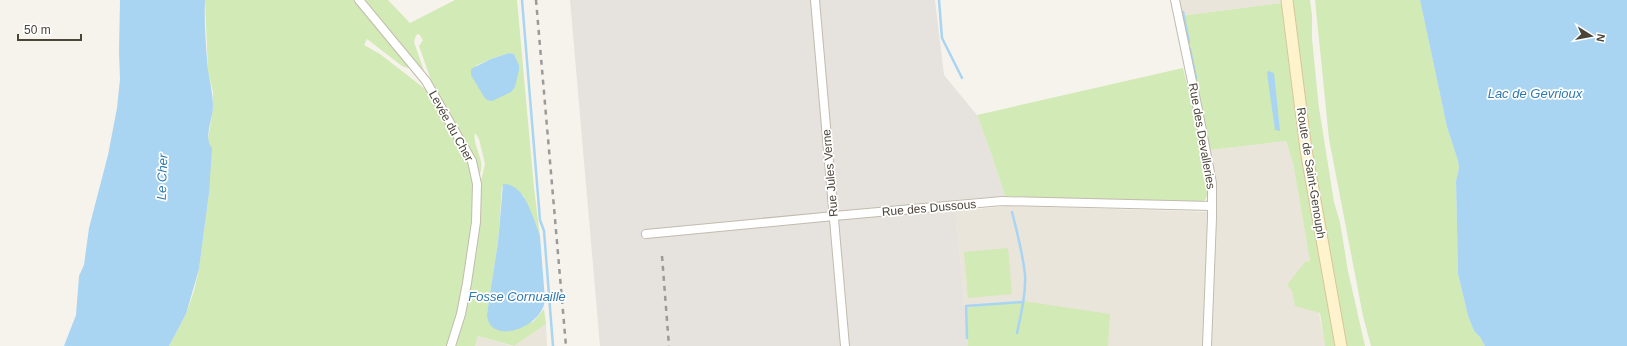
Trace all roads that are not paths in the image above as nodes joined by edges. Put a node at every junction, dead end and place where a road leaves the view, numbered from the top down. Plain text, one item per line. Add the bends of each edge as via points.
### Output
1 (359, 0) edge
2 (815, 0) edge
3 (1175, 0) edge
4 (1288, 0) edge
5 (1212, 206) junction
6 (834, 216) junction
7 (646, 234) dead end
8 (451, 346) edge
9 (845, 346) edge
10 (1207, 346) edge
11 (1341, 346) edge

1 - 8 street, Levée du Cher via 426,81 472,161 477,184 476,222 461,314
2 - 6 street, Rue Jules Verne
3 - 5 street, Rue des Devalleries via 1210,167
4 - 11 street, Route de Saint-Genouph via 1306,150
5 - 6 street, Rue des Dussous via 1014,201
5 - 10 street, Rue des Devalleries
6 - 7 street, Rue des Dussous
6 - 9 street, Rue Jules Verne

